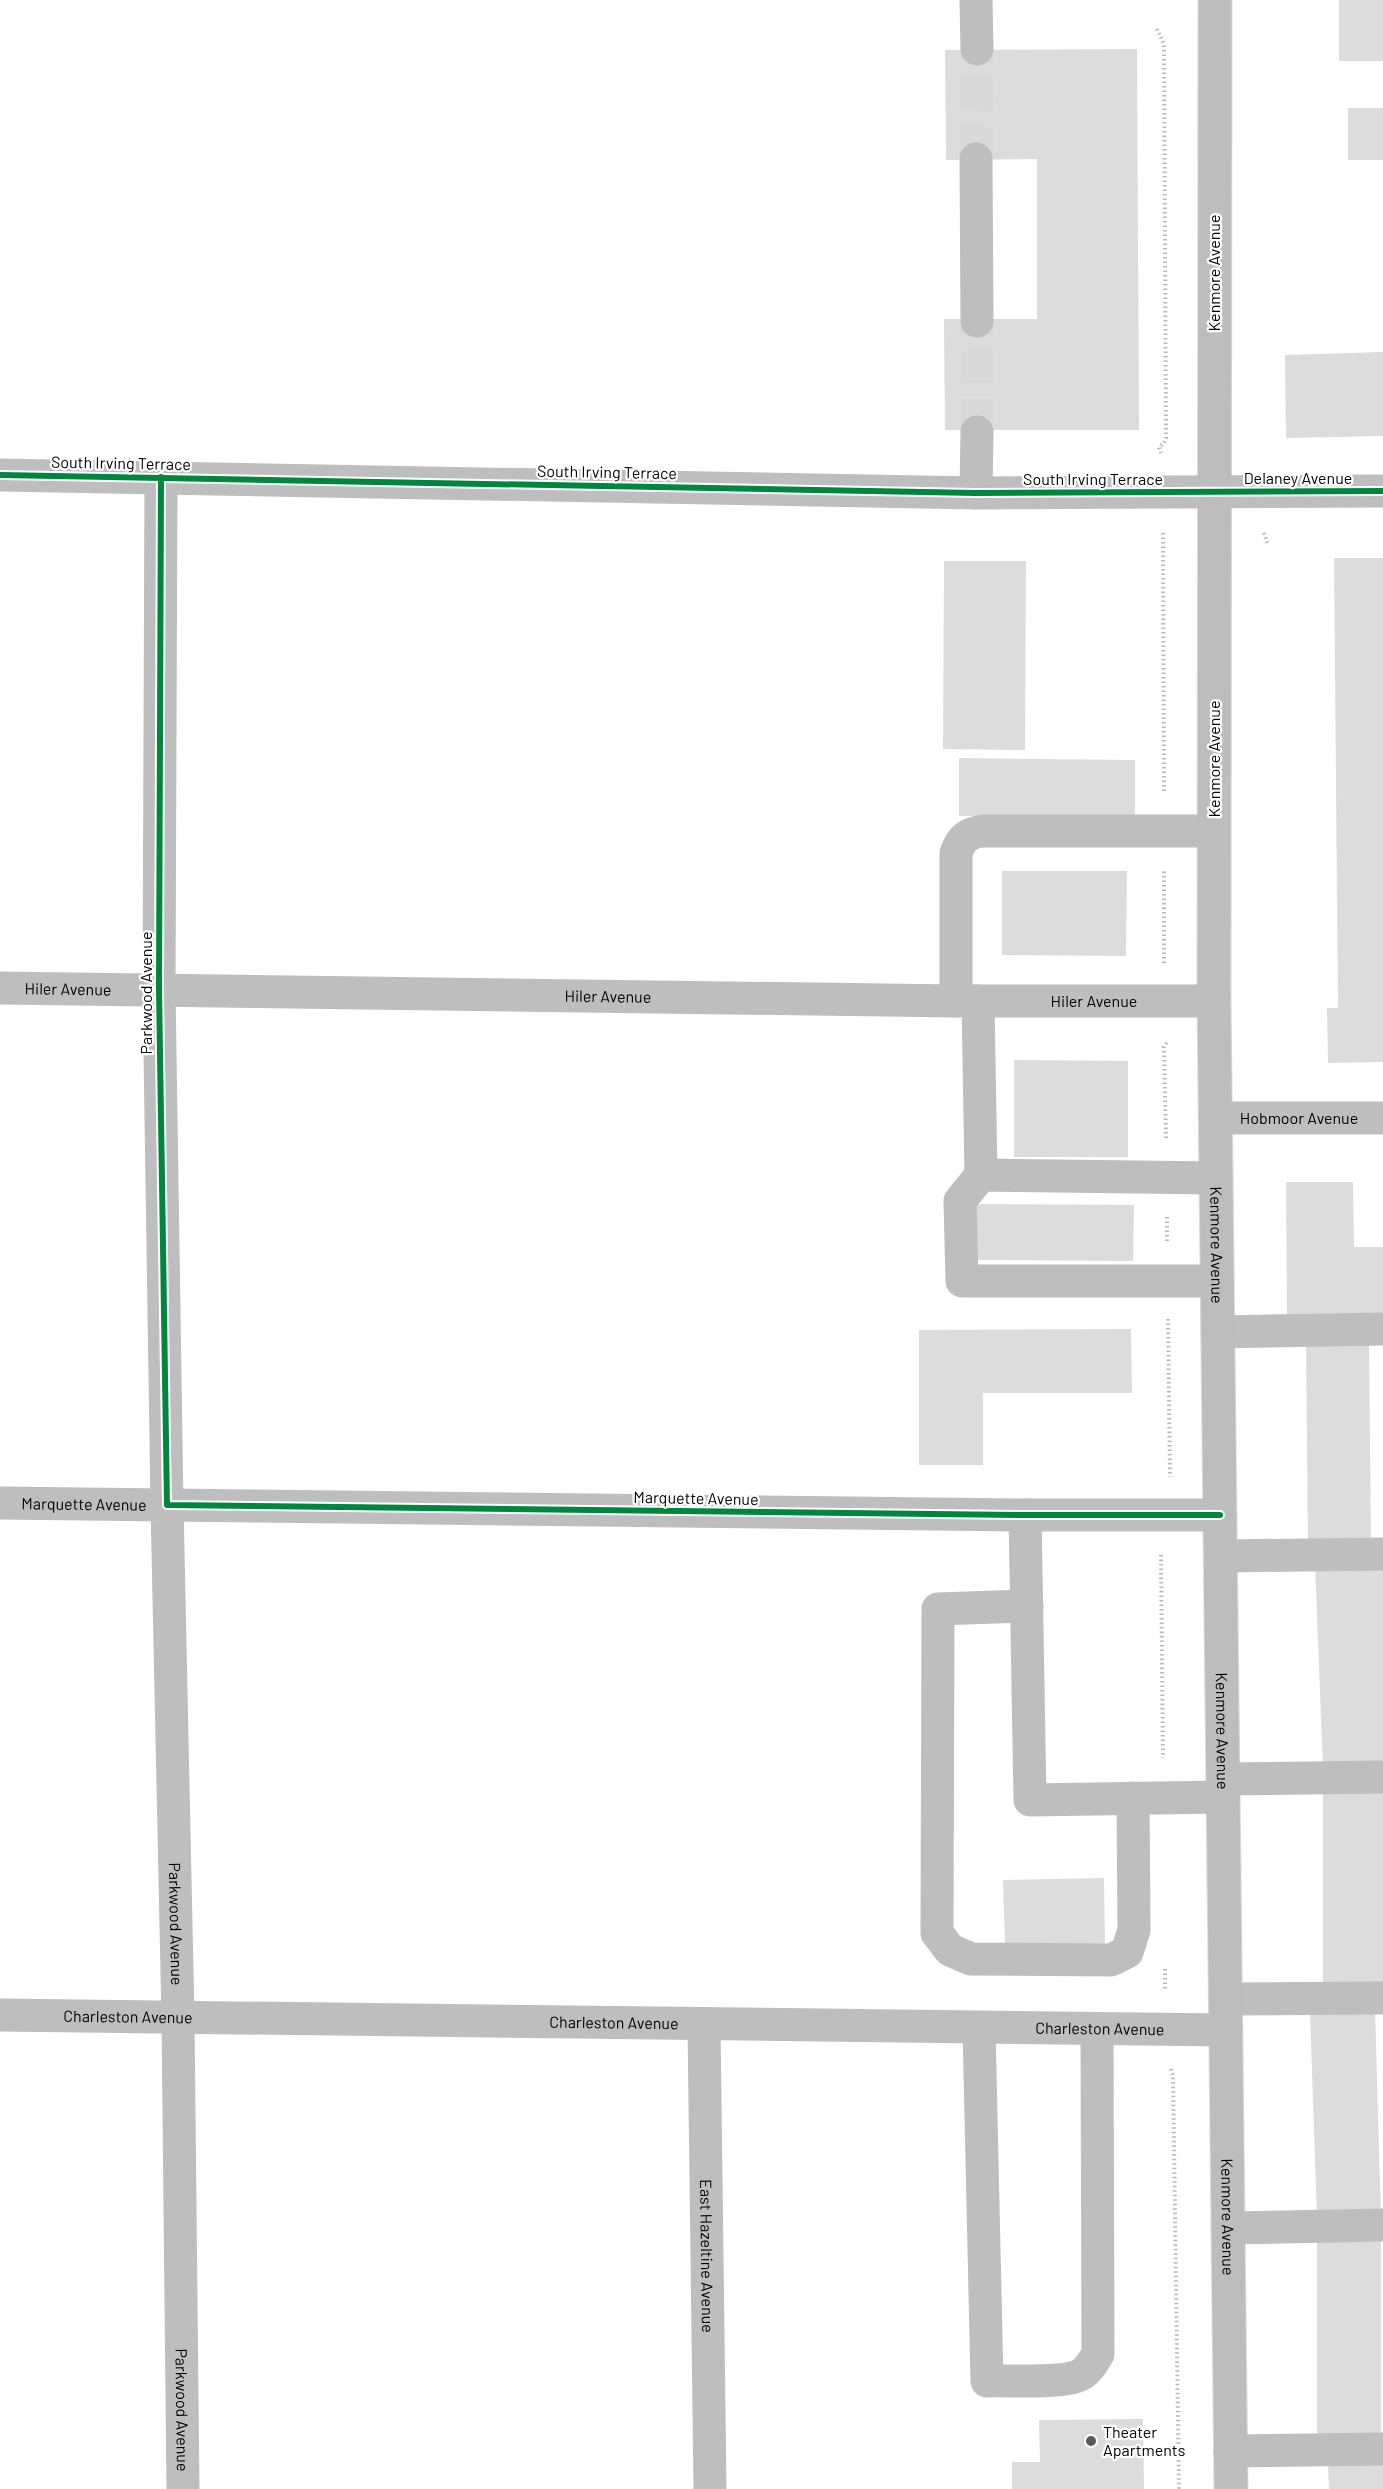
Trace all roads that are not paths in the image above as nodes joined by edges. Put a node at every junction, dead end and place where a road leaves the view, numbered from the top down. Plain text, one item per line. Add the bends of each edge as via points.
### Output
1 (976, 0) edge
2 (1215, 0) edge
3 (977, 49) tunnel mouth
4 (976, 159) tunnel mouth
5 (977, 321) tunnel mouth
6 (977, 432) tunnel mouth
7 (0, 475) edge
8 (161, 477) junction
9 (1383, 491) edge
10 (1214, 492) junction
11 (976, 493) junction
12 (1214, 831) junction
13 (0, 988) edge
14 (159, 989) junction
15 (967, 1001) junction
16 (1214, 1001) junction
17 (1215, 1118) junction
18 (1383, 1118) edge
19 (981, 1175) junction
20 (1216, 1178) junction
21 (1217, 1281) junction
22 (1383, 1329) edge
23 (1218, 1332) junction
24 (0, 1503) edge
25 (169, 1506) junction
26 (1025, 1515) junction
27 (1220, 1515) junction
28 (1383, 1554) edge
29 (1221, 1556) junction
30 (1027, 1606) junction
31 (1383, 1777) edge
32 (1223, 1788) junction
33 (1133, 1798) junction
34 (1383, 1998) edge
35 (0, 2015) edge
36 (1226, 2015) junction
37 (178, 2018) junction
38 (704, 2024) junction
39 (979, 2028) junction
40 (1097, 2029) junction
41 (1383, 2225) edge
42 (1228, 2228) junction
43 (1383, 2450) edge
44 (1230, 2451) junction
45 (183, 2489) edge
46 (710, 2489) edge
47 (1231, 2489) edge

1 - 3 street
2 - 10 main road, Kenmore Avenue
4 - 5 street
6 - 11 street
7 - 8 street, South Irving Terrace
8 - 11 street, South Irving Terrace
8 - 14 street, Parkwood Avenue
9 - 10 street, Delaney Avenue
10 - 11 street, South Irving Terrace
10 - 12 main road, Kenmore Avenue
12 - 15 street via 983,831 967,836 956,854
12 - 16 main road, Kenmore Avenue
13 - 14 street, Hiler Avenue
14 - 15 street, Hiler Avenue
14 - 25 street, Parkwood Avenue
15 - 16 street, Hiler Avenue
15 - 19 street
16 - 17 main road, Kenmore Avenue
17 - 18 street, Hobmoor Avenue
17 - 20 main road, Kenmore Avenue
19 - 20 street
19 - 21 street via 960,1201 962,1281
20 - 21 main road, Kenmore Avenue
21 - 23 main road, Kenmore Avenue
22 - 23 street
23 - 27 main road, Kenmore Avenue
24 - 25 street, Marquette Avenue
25 - 26 street, Marquette Avenue
25 - 37 street, Parkwood Avenue
26 - 27 street, Marquette Avenue
26 - 30 street
27 - 29 main road, Kenmore Avenue
28 - 29 street
29 - 32 main road, Kenmore Avenue
30 - 33 street via 1030,1800
30 - 33 street via 938,1609 937,1933 950,1950 970,1959 1111,1960 1126,1952 1134,1930
31 - 32 street
32 - 33 street
32 - 36 main road, Kenmore Avenue
34 - 36 street, Charleston Avenue
35 - 37 street, Charleston Avenue
36 - 40 street, Charleston Avenue
36 - 42 main road, Kenmore Avenue
37 - 38 street, Charleston Avenue
37 - 45 street, Parkwood Avenue
38 - 39 street, Charleston Avenue
38 - 46 street, East Hazeltine Avenue
39 - 40 street, Charleston Avenue
39 - 40 street via 987,2381 1066,2379 1080,2375 1098,2354
41 - 42 street
42 - 44 main road, Kenmore Avenue
43 - 44 street
44 - 47 main road, Kenmore Avenue

